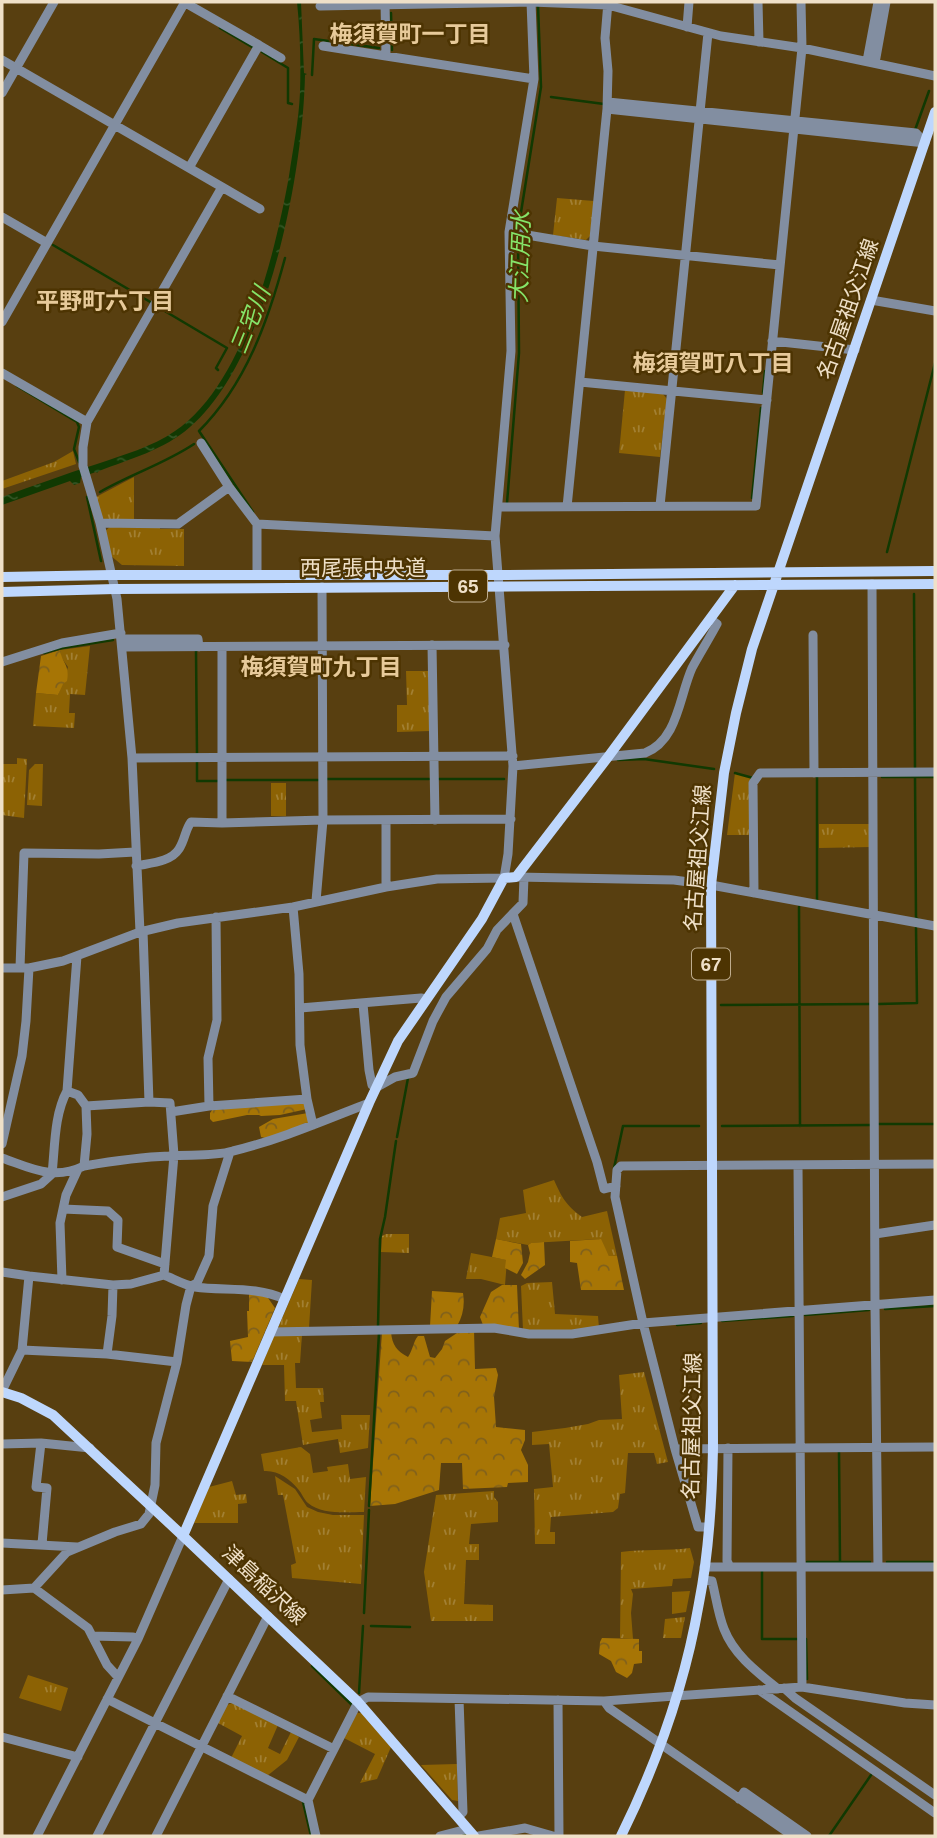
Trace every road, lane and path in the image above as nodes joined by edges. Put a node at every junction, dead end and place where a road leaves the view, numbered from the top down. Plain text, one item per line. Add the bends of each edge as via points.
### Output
1 (54, 2) edge
2 (533, 2) edge
3 (542, 2) edge
4 (689, 2) edge
5 (758, 2) edge
6 (801, 2) edge
7 (878, 2) edge
8 (886, 2) edge
9 (187, 3) edge
10 (386, 3) edge
11 (462, 3) edge
12 (608, 3) edge
13 (320, 6) dead end
14 (687, 27) junction
15 (708, 33) junction
16 (759, 42) junction
17 (259, 45) junction
18 (323, 46) dead end
19 (802, 48) junction
20 (387, 56) junction
21 (281, 58) dead end
22 (2, 60) edge
23 (871, 62) junction
24 (16, 68) junction
25 (935, 76) edge
26 (534, 79) junction
27 (2, 93) edge
28 (608, 106) junction
29 (935, 112) edge
30 (700, 115) junction
31 (114, 125) junction
32 (794, 125) junction
33 (925, 143) junction
34 (189, 168) junction
35 (222, 187) junction
36 (260, 209) dead end
37 (2, 217) edge
38 (514, 233) junction
39 (47, 243) junction
40 (593, 246) junction
41 (685, 255) junction
42 (780, 265) junction
43 (872, 300) junction
44 (935, 312) edge
45 (2, 322) edge
46 (772, 341) junction
47 (855, 349) junction
48 (2, 373) edge
49 (580, 382) junction
50 (672, 391) junction
51 (767, 400) junction
52 (87, 422) junction
53 (201, 443) dead end
54 (229, 486) junction
55 (660, 506) junction
56 (504, 507) junction
57 (567, 507) junction
58 (100, 523) junction
59 (257, 524) junction
60 (495, 536) junction
61 (935, 570) edge
62 (780, 571) junction
63 (112, 575) junction
64 (257, 575) junction
65 (2, 577) edge
66 (498, 581) junction
67 (872, 584) junction
68 (935, 584) edge
69 (735, 585) junction
70 (775, 585) junction
71 (322, 587) junction
72 (115, 589) junction
73 (2, 592) edge
74 (710, 619) junction
75 (813, 635) dead end
76 (121, 640) junction
77 (432, 645) junction
78 (505, 645) junction
79 (323, 646) junction
80 (222, 647) junction
81 (2, 662) edge
82 (434, 756) junction
83 (222, 757) junction
84 (323, 757) junction
85 (608, 757) junction
86 (132, 758) junction
87 (513, 761) junction
88 (935, 772) edge
89 (814, 773) junction
90 (874, 773) junction
91 (511, 819) junction
92 (323, 820) junction
93 (386, 820) junction
94 (435, 820) junction
95 (222, 823) junction
96 (135, 852) junction
97 (136, 866) junction
98 (514, 878) junction
99 (711, 885) junction
100 (387, 887) junction
101 (754, 893) junction
102 (316, 901) junction
103 (293, 906) junction
104 (513, 914) junction
105 (874, 916) junction
106 (215, 917) junction
107 (935, 926) edge
108 (141, 931) junction
109 (77, 956) junction
110 (2, 968) edge
111 (24, 968) junction
112 (426, 999) junction
113 (363, 1004) junction
114 (300, 1009) junction
115 (377, 1087) junction
116 (66, 1091) junction
117 (307, 1099) junction
118 (149, 1102) junction
119 (6, 1103) edge
120 (369, 1103) junction
121 (86, 1106) junction
122 (209, 1106) junction
123 (171, 1112) junction
124 (313, 1125) junction
125 (2, 1144) edge
126 (230, 1152) junction
127 (174, 1155) junction
128 (2, 1158) edge
129 (875, 1164) junction
130 (935, 1164) edge
131 (712, 1165) junction
132 (798, 1165) junction
133 (81, 1168) junction
134 (52, 1174) junction
135 (616, 1186) junction
136 (2, 1197) edge
137 (63, 1209) junction
138 (935, 1225) edge
139 (875, 1234) junction
140 (164, 1264) junction
141 (2, 1272) edge
142 (163, 1275) junction
143 (29, 1276) junction
144 (62, 1280) junction
145 (113, 1285) junction
146 (191, 1286) junction
147 (284, 1299) junction
148 (935, 1300) edge
149 (875, 1304) junction
150 (799, 1310) junction
151 (713, 1317) junction
152 (643, 1323) junction
153 (270, 1332) junction
154 (22, 1350) junction
155 (107, 1354) junction
156 (177, 1362) junction
157 (2, 1391) edge
158 (41, 1443) junction
159 (2, 1444) edge
160 (877, 1447) junction
161 (935, 1447) edge
162 (90, 1448) junction
163 (713, 1448) junction
164 (728, 1448) junction
165 (800, 1448) junction
166 (675, 1449) junction
167 (152, 1506) junction
168 (708, 1527) junction
169 (183, 1536) junction
170 (2, 1543) edge
171 (42, 1544) junction
172 (79, 1548) junction
173 (704, 1567) junction
174 (730, 1567) junction
175 (801, 1567) junction
176 (878, 1567) junction
177 (935, 1567) edge
178 (229, 1579) junction
179 (703, 1580) junction
180 (33, 1588) junction
181 (2, 1590) edge
182 (268, 1616) junction
183 (92, 1636) junction
184 (138, 1639) junction
185 (118, 1677) junction
186 (802, 1687) junction
187 (781, 1688) junction
188 (759, 1690) junction
189 (227, 1696) junction
190 (677, 1697) junction
191 (107, 1699) junction
192 (459, 1699) junction
193 (558, 1700) junction
194 (604, 1701) junction
195 (358, 1702) junction
196 (935, 1705) edge
197 (154, 1723) junction
198 (2, 1737) edge
199 (660, 1743) junction
200 (201, 1746) junction
201 (334, 1749) junction
202 (78, 1757) junction
203 (935, 1795) edge
204 (739, 1799) junction
205 (308, 1800) junction
206 (935, 1813) edge
207 (457, 1817) junction
208 (474, 1834) edge
209 (37, 1836) edge
210 (97, 1836) edge
211 (156, 1836) edge
212 (316, 1836) edge
213 (440, 1836) edge
214 (553, 1836) edge
215 (559, 1836) edge
216 (621, 1836) edge
217 (793, 1836) edge
218 (807, 1836) edge

1 - 24 street
2 - 3 street
2 - 11 street
2 - 26 street
3 - 12 street
4 - 14 street
5 - 16 street
6 - 19 street
7 - 23 street
8 - 23 street
9 - 17 street
9 - 31 street
10 - 11 street
10 - 13 street
10 - 20 street
12 - 14 street
12 - 28 street
14 - 15 street
15 - 16 street
15 - 30 street
16 - 19 street
17 - 21 street
17 - 34 street
18 - 20 street
19 - 23 street
19 - 32 street
20 - 26 street
22 - 24 street
23 - 25 street
24 - 27 street
24 - 31 street
26 - 38 street
28 - 30 street
28 - 40 street
29 - 33 main road, 名古屋祖父江線 / 67
30 - 32 street
30 - 41 street
31 - 34 street
31 - 39 street
32 - 33 street
32 - 42 street
33 - 43 main road, 名古屋祖父江線 / 67
34 - 35 street
35 - 36 street
35 - 52 street
37 - 39 street
38 - 40 street
38 - 56 street
39 - 45 street
40 - 41 street
40 - 49 street
41 - 42 street
41 - 50 street
42 - 46 street
43 - 44 street
43 - 47 main road, 名古屋祖父江線 / 67
46 - 47 street
46 - 51 street
47 - 62 main road, 名古屋祖父江線 / 67
48 - 52 street
49 - 50 street
49 - 57 street
50 - 51 street
50 - 55 street
51 - 55 street via 756,506
52 - 58 street via 83,466
53 - 54 street
54 - 58 street via 178,524
54 - 59 street
55 - 57 street
56 - 57 street
56 - 60 street
58 - 63 street
59 - 60 street
59 - 64 street
60 - 66 street
61 - 62 main road, 西尾張中央道 / 65
62 - 66 main road, 西尾張中央道 / 65
62 - 70 main road, 名古屋祖父江線 / 67
63 - 64 main road, 西尾張中央道 / 65
63 - 65 main road, 西尾張中央道 / 65
63 - 72 street
64 - 66 main road, 西尾張中央道 / 65
66 - 69 main road, 西尾張中央道 / 65
66 - 71 main road, 西尾張中央道 / 65
66 - 78 street
67 - 68 main road, 西尾張中央道 / 65
67 - 70 main road, 西尾張中央道 / 65
67 - 90 street
69 - 70 main road, 西尾張中央道 / 65
69 - 74 main road
70 - 99 main road, 名古屋祖父江線 / 67 via 736,713
71 - 72 main road, 西尾張中央道 / 65
71 - 79 street
72 - 73 main road, 西尾張中央道 / 65
72 - 76 street
74 - 85 main road
74 - 85 street via 717,624 663,741 645,754
75 - 89 street
76 - 80 street
76 - 81 street via 62,643
76 - 86 street
77 - 78 street
77 - 79 street
77 - 82 street
78 - 87 street
79 - 80 street
79 - 84 street
80 - 83 street
82 - 84 street
82 - 87 street
82 - 94 street
83 - 84 street
83 - 86 street
83 - 95 street
84 - 92 street
85 - 87 street
85 - 98 main road
86 - 96 street
87 - 91 street
88 - 90 street
89 - 90 street
89 - 101 street via 760,773 753,783
90 - 105 street
91 - 94 street
91 - 98 street via 509,854
92 - 93 street
92 - 95 street
92 - 102 street
93 - 94 street
93 - 100 street
95 - 97 street via 191,821 175,854
96 - 97 street
96 - 111 street via 24,853
97 - 108 street
98 - 99 street via 674,880
98 - 100 street via 437,879
98 - 104 street via 523,903
98 - 112 main road
99 - 101 street
99 - 131 main road, 名古屋祖父江線 / 67
100 - 102 street
101 - 105 street
102 - 103 street
103 - 106 street
103 - 114 street
104 - 115 street via 446,997 413,1073
104 - 135 street via 604,1189
105 - 107 street
105 - 129 street
106 - 108 street
106 - 122 street via 216,1020 208,1058
108 - 109 street
108 - 118 street
109 - 111 street
109 - 116 street
110 - 111 street
111 - 119 street via 23,1045
112 - 113 street
112 - 115 main road via 398,1041
113 - 114 street
113 - 115 street via 369,1070 372,1085
114 - 117 street
115 - 120 main road
116 - 121 street via 78,1095
116 - 134 street via 58,1113
117 - 122 street
117 - 124 street
118 - 121 street
118 - 123 street via 170,1103
119 - 125 street
120 - 124 street
120 - 147 main road
121 - 133 street
122 - 123 street
123 - 127 street
124 - 126 street
126 - 127 street
126 - 146 street via 213,1206 209,1256 197,1283
127 - 133 street
127 - 140 street
128 - 134 street
129 - 130 street
129 - 132 street
129 - 139 street
131 - 132 street
131 - 135 street via 621,1166
131 - 151 main road, 名古屋祖父江線 / 67
132 - 150 street
133 - 134 street
133 - 137 street
134 - 136 street via 41,1184
135 - 152 street
137 - 140 street via 108,1211 118,1220 117,1247
137 - 144 street
138 - 139 street
139 - 149 street
140 - 142 street
141 - 143 street
142 - 145 street
142 - 146 street
143 - 144 street
143 - 154 street
144 - 145 street
145 - 155 street
146 - 147 street via 260,1291
146 - 156 street
147 - 153 main road
148 - 149 street
149 - 150 street
149 - 160 street
150 - 151 street
150 - 165 street
151 - 152 street
151 - 163 main road, 名古屋祖父江線 / 67
152 - 153 street via 548,1335 494,1328
152 - 166 street
153 - 169 main road
154 - 155 street
154 - 157 street
155 - 156 street
156 - 167 street via 156,1443
157 - 162 main road, 津島稲沢線 via 53,1415
158 - 159 street
158 - 162 street
158 - 171 street via 36,1487 47,1488
160 - 161 street
160 - 165 street
160 - 176 street
162 - 167 main road, 津島稲沢線
163 - 164 street
163 - 166 street
163 - 168 main road, 名古屋祖父江線 / 67
164 - 165 street
164 - 174 street
165 - 175 street
166 - 168 street via 698,1527
167 - 169 main road, 津島稲沢線
167 - 172 street via 141,1524
168 - 173 main road, 名古屋祖父江線 / 67
169 - 178 main road, 津島稲沢線
169 - 184 street
170 - 171 street
171 - 172 street
172 - 180 street via 67,1552
173 - 174 street
173 - 179 main road, 名古屋祖父江線 / 67
174 - 175 street
175 - 176 street
175 - 186 street
176 - 177 street
178 - 182 main road, 津島稲沢線
178 - 197 street
179 - 187 street via 712,1581 730,1642 743,1659
179 - 190 main road, 名古屋祖父江線 / 67
180 - 181 street
180 - 183 street via 88,1628
182 - 189 street
182 - 195 main road, 津島稲沢線
183 - 184 street
183 - 185 street
184 - 185 street
185 - 191 street
186 - 187 street
186 - 196 street
187 - 188 street
187 - 203 street
188 - 190 street
188 - 206 street
189 - 200 street
189 - 201 street
190 - 194 street
190 - 199 main road, 名古屋祖父江線 / 67
191 - 197 street
191 - 202 street
192 - 193 street
192 - 195 street via 368,1697
192 - 207 street via 463,1812
193 - 194 street
193 - 215 street
194 - 199 street
195 - 201 street
195 - 207 main road, 津島稲沢線
197 - 200 street
197 - 210 street
198 - 202 street
199 - 204 street
199 - 216 main road, 名古屋祖父江線 / 67
200 - 205 street
200 - 211 street
201 - 205 street
202 - 209 street
204 - 217 street
204 - 218 street via 744,1792
205 - 212 street
207 - 208 main road, 津島稲沢線
208 - 213 street
208 - 214 street via 525,1828

